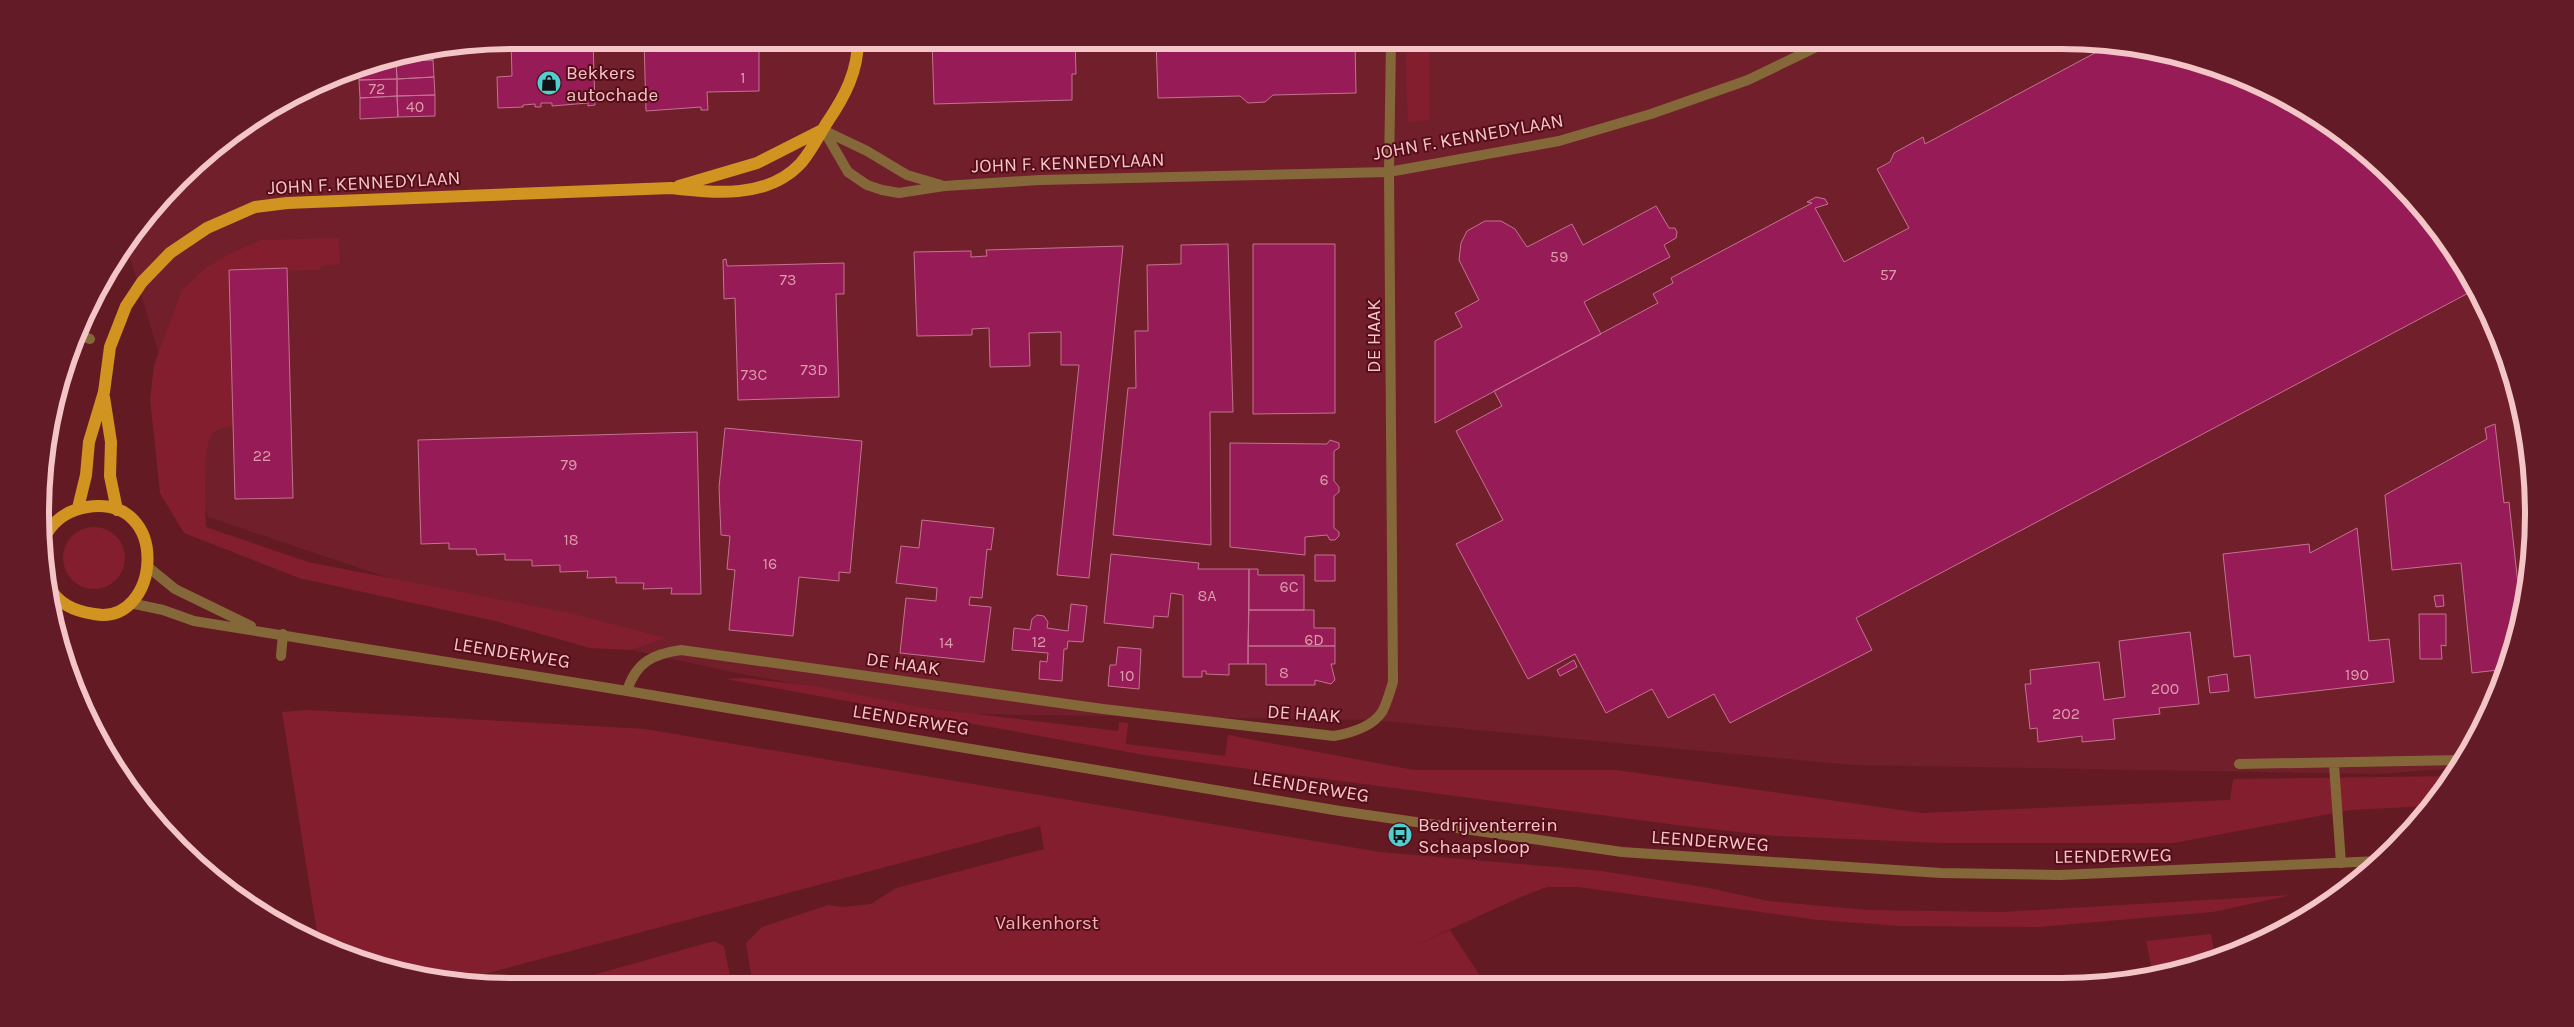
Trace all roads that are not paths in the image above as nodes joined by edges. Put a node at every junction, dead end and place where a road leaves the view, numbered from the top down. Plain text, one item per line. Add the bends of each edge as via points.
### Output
1 (856, 49) edge
2 (1391, 49) edge
3 (1812, 49) edge
4 (823, 130) junction
5 (1389, 172) junction
6 (944, 186) junction
7 (671, 188) junction
8 (84, 336) edge
9 (90, 339) dead end
10 (104, 392) junction
11 (78, 508) junction
12 (117, 510) junction
13 (50, 530) edge
14 (148, 567) junction
15 (57, 597) edge
16 (130, 603) junction
17 (62, 604) junction
18 (58, 605) edge
19 (262, 631) junction
20 (283, 634) junction
21 (281, 656) dead end
22 (627, 691) junction
23 (2454, 760) edge
24 (2238, 764) dead end
25 (2334, 764) junction
26 (2368, 862) edge
27 (2341, 863) junction

1 - 4 main road via 844,97
2 - 5 street, DE HAAK
3 - 5 street, JOHN F. KENNEDYLAAN via 1748,80 1651,114 1559,140
4 - 6 street, JOHN F. KENNEDYLAAN via 867,151 906,175
4 - 6 street, JOHN F. KENNEDYLAAN via 848,172 867,185 899,193
4 - 7 main road, JOHN F. KENNEDYLAAN via 757,164
4 - 7 main road, JOHN F. KENNEDYLAAN via 800,164 766,184 735,193
5 - 6 street, JOHN F. KENNEDYLAAN via 1148,176
5 - 22 street, DE HAAK via 1393,682 1382,712 1367,725 1352,733 1334,736 1103,709 681,650 664,652 647,661 634,671
7 - 10 main road, JOHN F. KENNEDYLAAN via 327,200 255,207 187,240 142,282 126,306 110,347
8 - 9 street
10 - 11 main road, JOHN F. KENNEDYLAAN via 89,442
10 - 12 main road, JOHN F. KENNEDYLAAN via 111,442 110,476
11 - 12 main road via 97,506
11 - 13 main road via 59,517
12 - 14 main road via 135,522 144,535
14 - 16 main road via 142,589
14 - 19 street, LEENDERWEG via 175,589
15 - 17 main road
16 - 17 main road via 117,612 99,615
16 - 19 street, LEENDERWEG via 158,608 194,621
17 - 18 main road
19 - 20 street, LEENDERWEG
20 - 21 street
20 - 22 street, LEENDERWEG
22 - 27 street, LEENDERWEG via 1340,811 1622,852 1931,872 2060,875
23 - 25 street
24 - 25 street
25 - 27 street
26 - 27 street, LEENDERWEG

